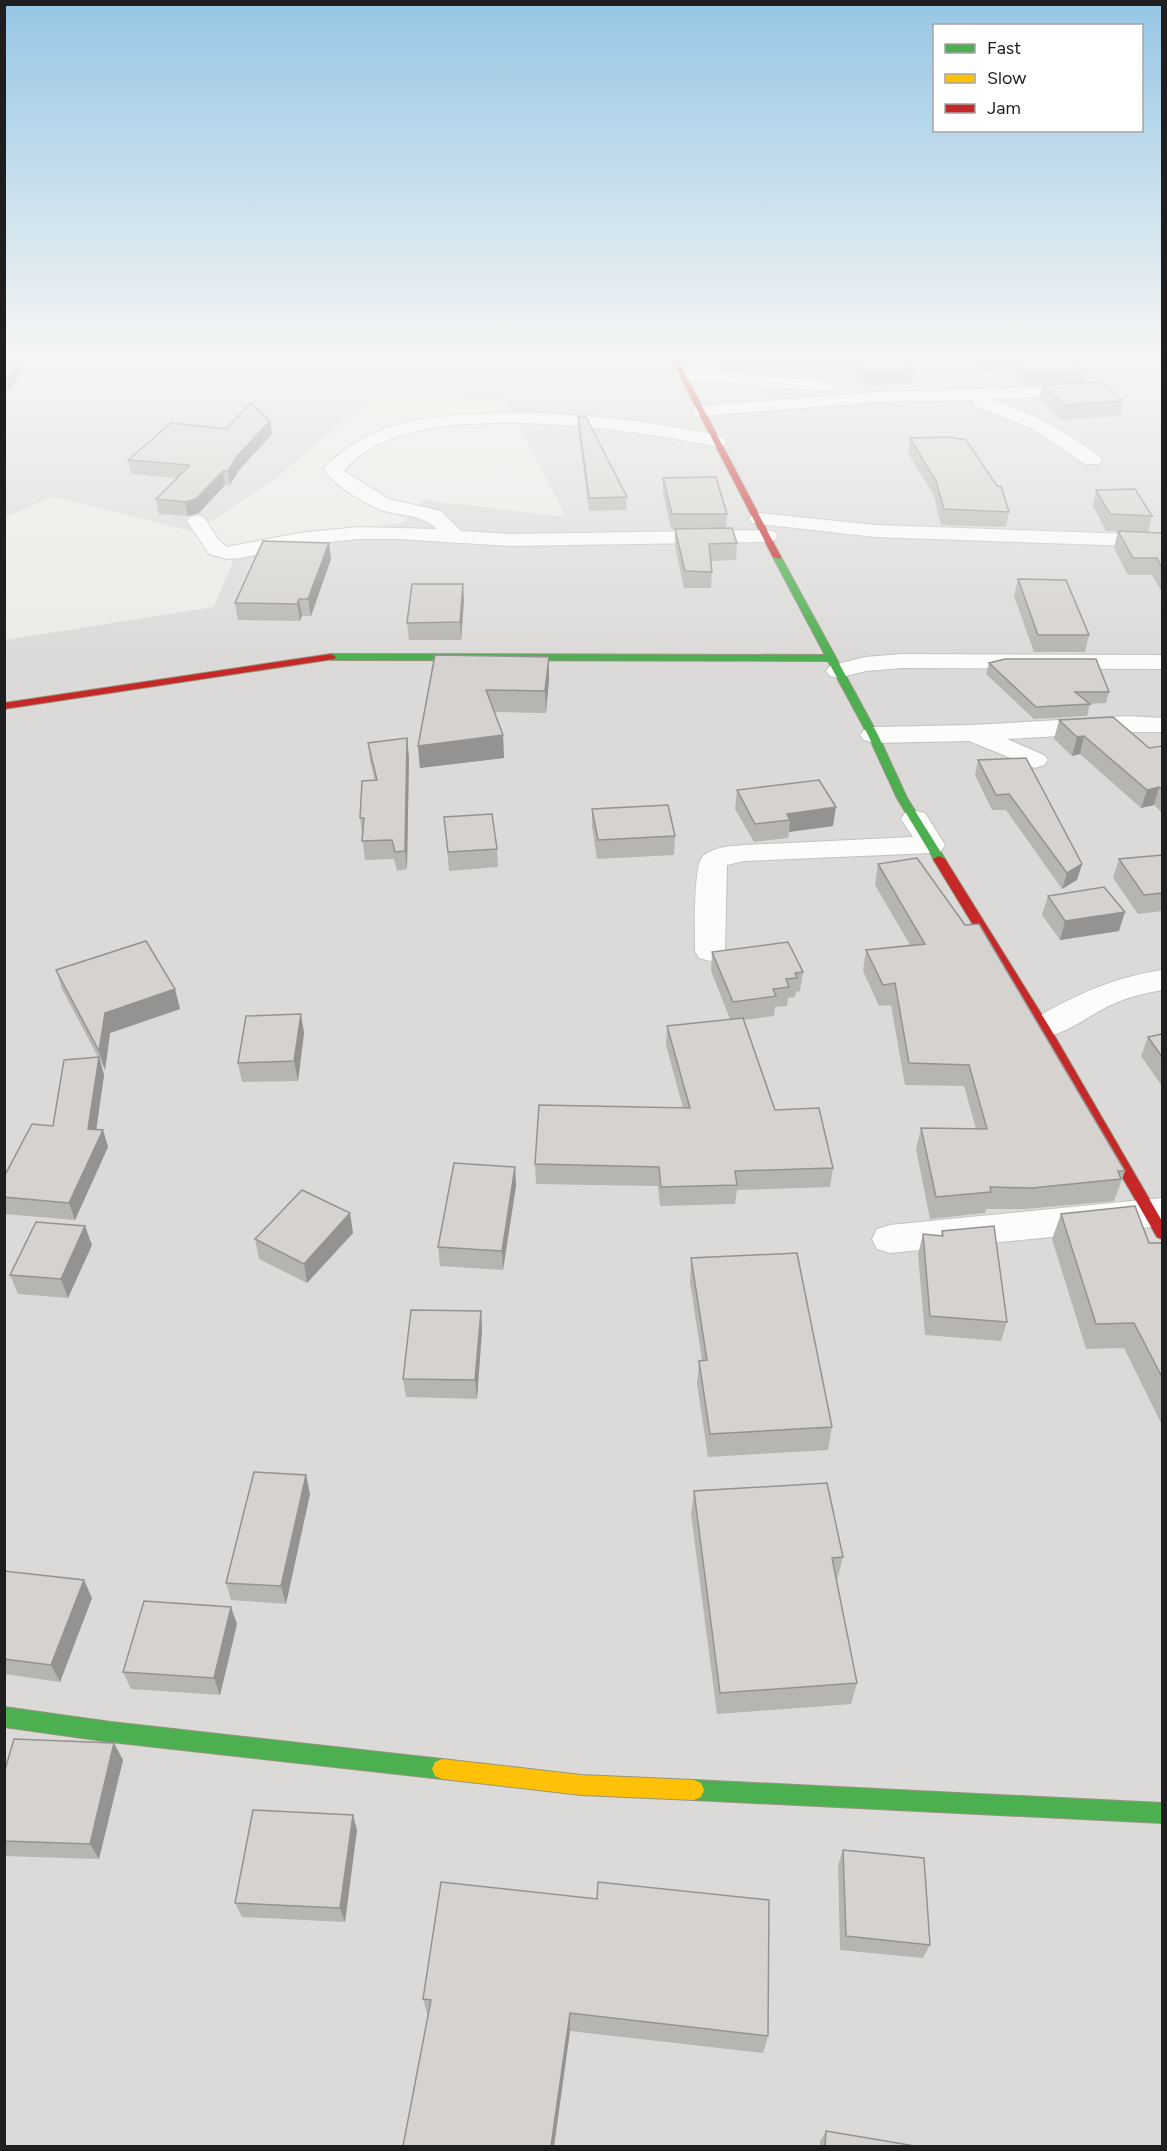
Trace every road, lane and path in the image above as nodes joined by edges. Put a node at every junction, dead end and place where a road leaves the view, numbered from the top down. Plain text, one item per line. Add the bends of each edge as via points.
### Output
1 (349, 457) edge
2 (726, 457) edge
3 (1089, 457) edge
4 (1092, 460) dead end
5 (197, 521) dead end
6 (763, 527) junction
7 (457, 537) junction
8 (1162, 541) edge
9 (1162, 662) edge
10 (834, 664) junction
11 (4, 706) edge
12 (1162, 725) edge
13 (973, 733) junction
14 (873, 735) junction
15 (1035, 760) dead end
16 (902, 798) junction
17 (710, 951) edge
18 (1162, 980) edge
19 (1043, 1028) junction
20 (1159, 1220) edge
21 (890, 1239) dead end
22 (4, 1717) edge
23 (1162, 1813) edge

1 - 7 street via 334,468 344,480 383,504 434,515
2 - 6 street
3 - 4 street
5 - 7 street via 208,542 227,553 347,534 398,532
6 - 7 street via 573,540
6 - 8 street
6 - 10 street
9 - 10 street
10 - 11 street via 337,657
10 - 14 street
12 - 13 street
13 - 14 street
13 - 15 street
14 - 16 street
16 - 17 street via 931,845 744,853 714,861
16 - 19 street
18 - 19 street via 1126,986 1099,996
19 - 20 street
20 - 21 street
22 - 23 street via 581,1785

